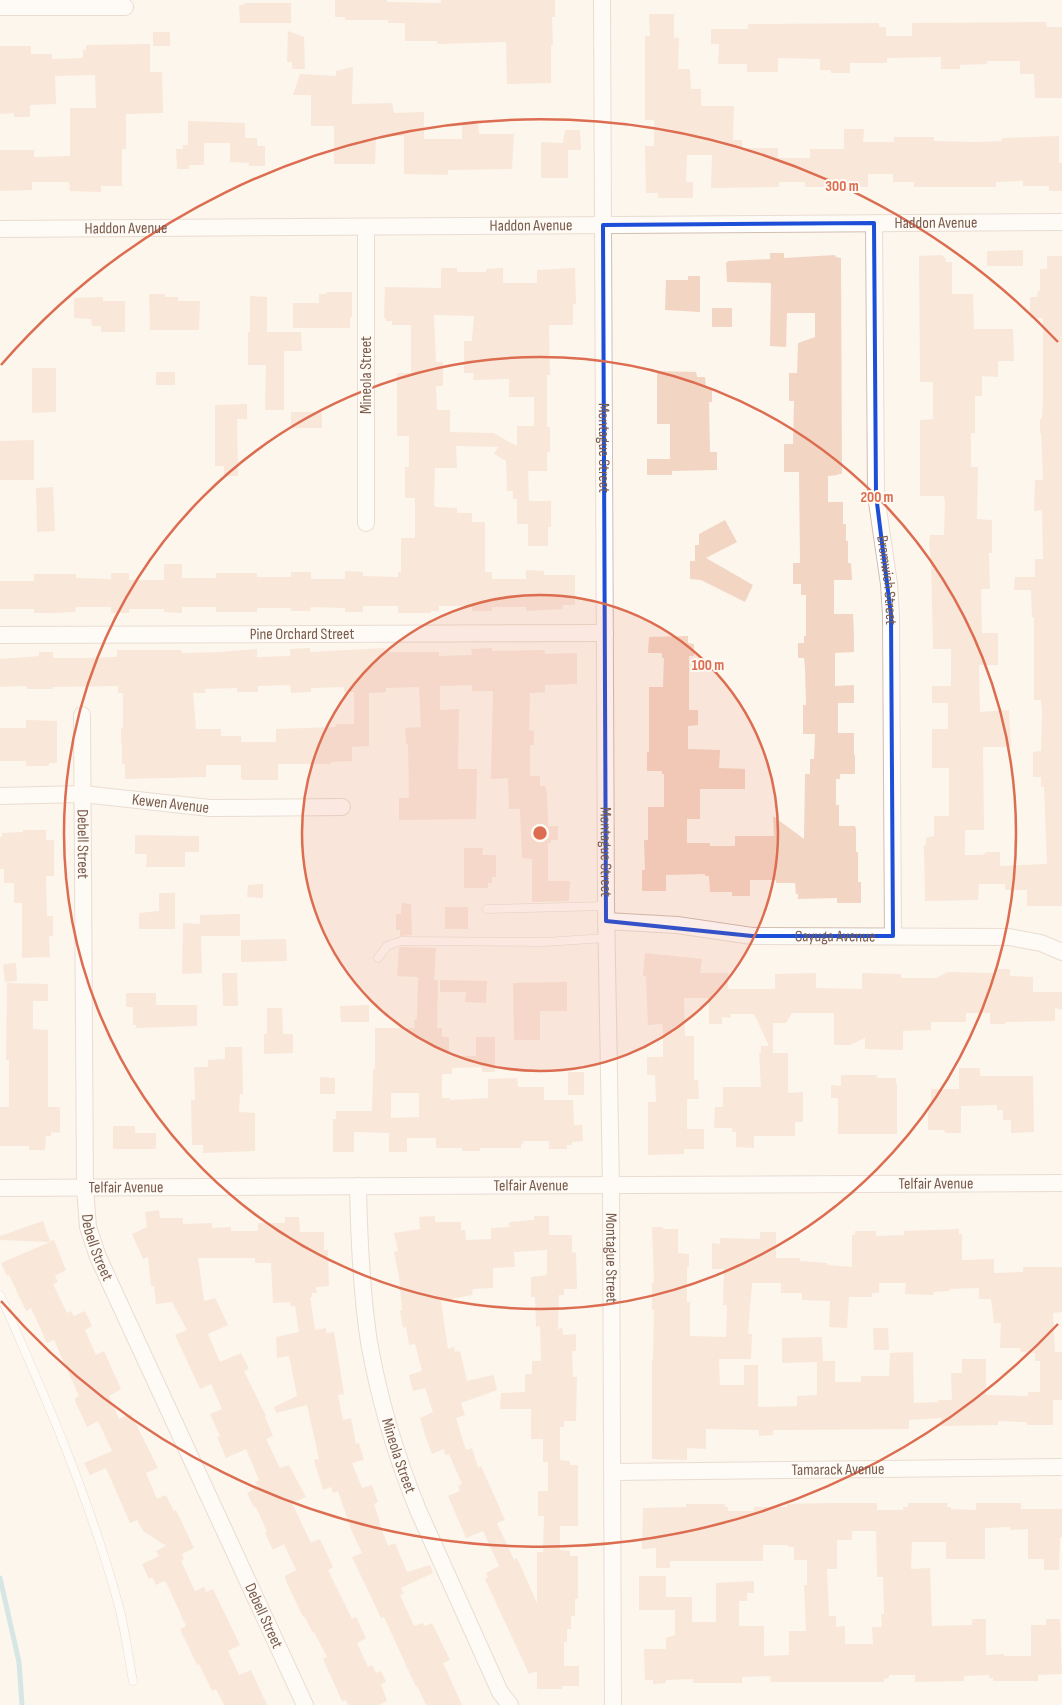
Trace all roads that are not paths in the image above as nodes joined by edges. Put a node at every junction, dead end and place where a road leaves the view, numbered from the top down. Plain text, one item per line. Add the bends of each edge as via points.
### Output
1 (602, 0) edge
2 (0, 7) edge
3 (125, 7) dead end
4 (1062, 222) edge
5 (874, 223) junction
6 (603, 225) junction
7 (366, 226) junction
8 (0, 229) edge
9 (366, 523) dead end
10 (605, 633) junction
11 (0, 635) edge
12 (82, 715) dead end
13 (83, 794) junction
14 (0, 796) edge
15 (342, 807) dead end
16 (486, 909) dead end
17 (606, 913) junction
18 (893, 936) junction
19 (606, 938) junction
20 (1062, 952) edge
21 (378, 958) dead end
22 (1062, 1183) edge
23 (358, 1186) junction
24 (611, 1186) junction
25 (0, 1188) edge
26 (85, 1188) junction
27 (0, 1295) edge
28 (1062, 1468) edge
29 (613, 1472) junction
30 (133, 1681) dead end
31 (306, 1705) edge
32 (510, 1705) edge
33 (613, 1705) edge

1 - 6 street, Montague Street
2 - 3 street
4 - 5 street, Haddon Avenue
5 - 6 street, Haddon Avenue
5 - 18 street, Bromwich Street via 876,495 891,615
6 - 7 street, Haddon Avenue
6 - 10 street, Montague Street
7 - 8 street, Haddon Avenue
7 - 9 street, Mineola Street
10 - 11 street, Pine Orchard Street
10 - 17 street, Montague Street
12 - 13 street, Debell Street
13 - 14 street, Kewen Avenue
13 - 15 street, Kewen Avenue via 210,808
13 - 26 street, Debell Street
16 - 17 lane
17 - 18 street, Cayuga Avenue via 752,936
17 - 19 street, Montague Street
18 - 20 street, Cayuga Avenue via 1009,937 1041,943
19 - 21 lane via 545,942 401,942 387,946
19 - 24 street, Montague Street
22 - 24 street, Telfair Avenue
23 - 24 street, Telfair Avenue
23 - 26 street, Telfair Avenue
23 - 32 street, Mineola Street via 365,1311 374,1369 388,1426 418,1510 500,1692
24 - 29 street, Montague Street
25 - 26 street, Telfair Avenue
26 - 31 street, Debell Street via 92,1243
27 - 30 lane via 35,1372 93,1521 118,1604
28 - 29 street, Tamarack Avenue
29 - 33 street, Montague Street

